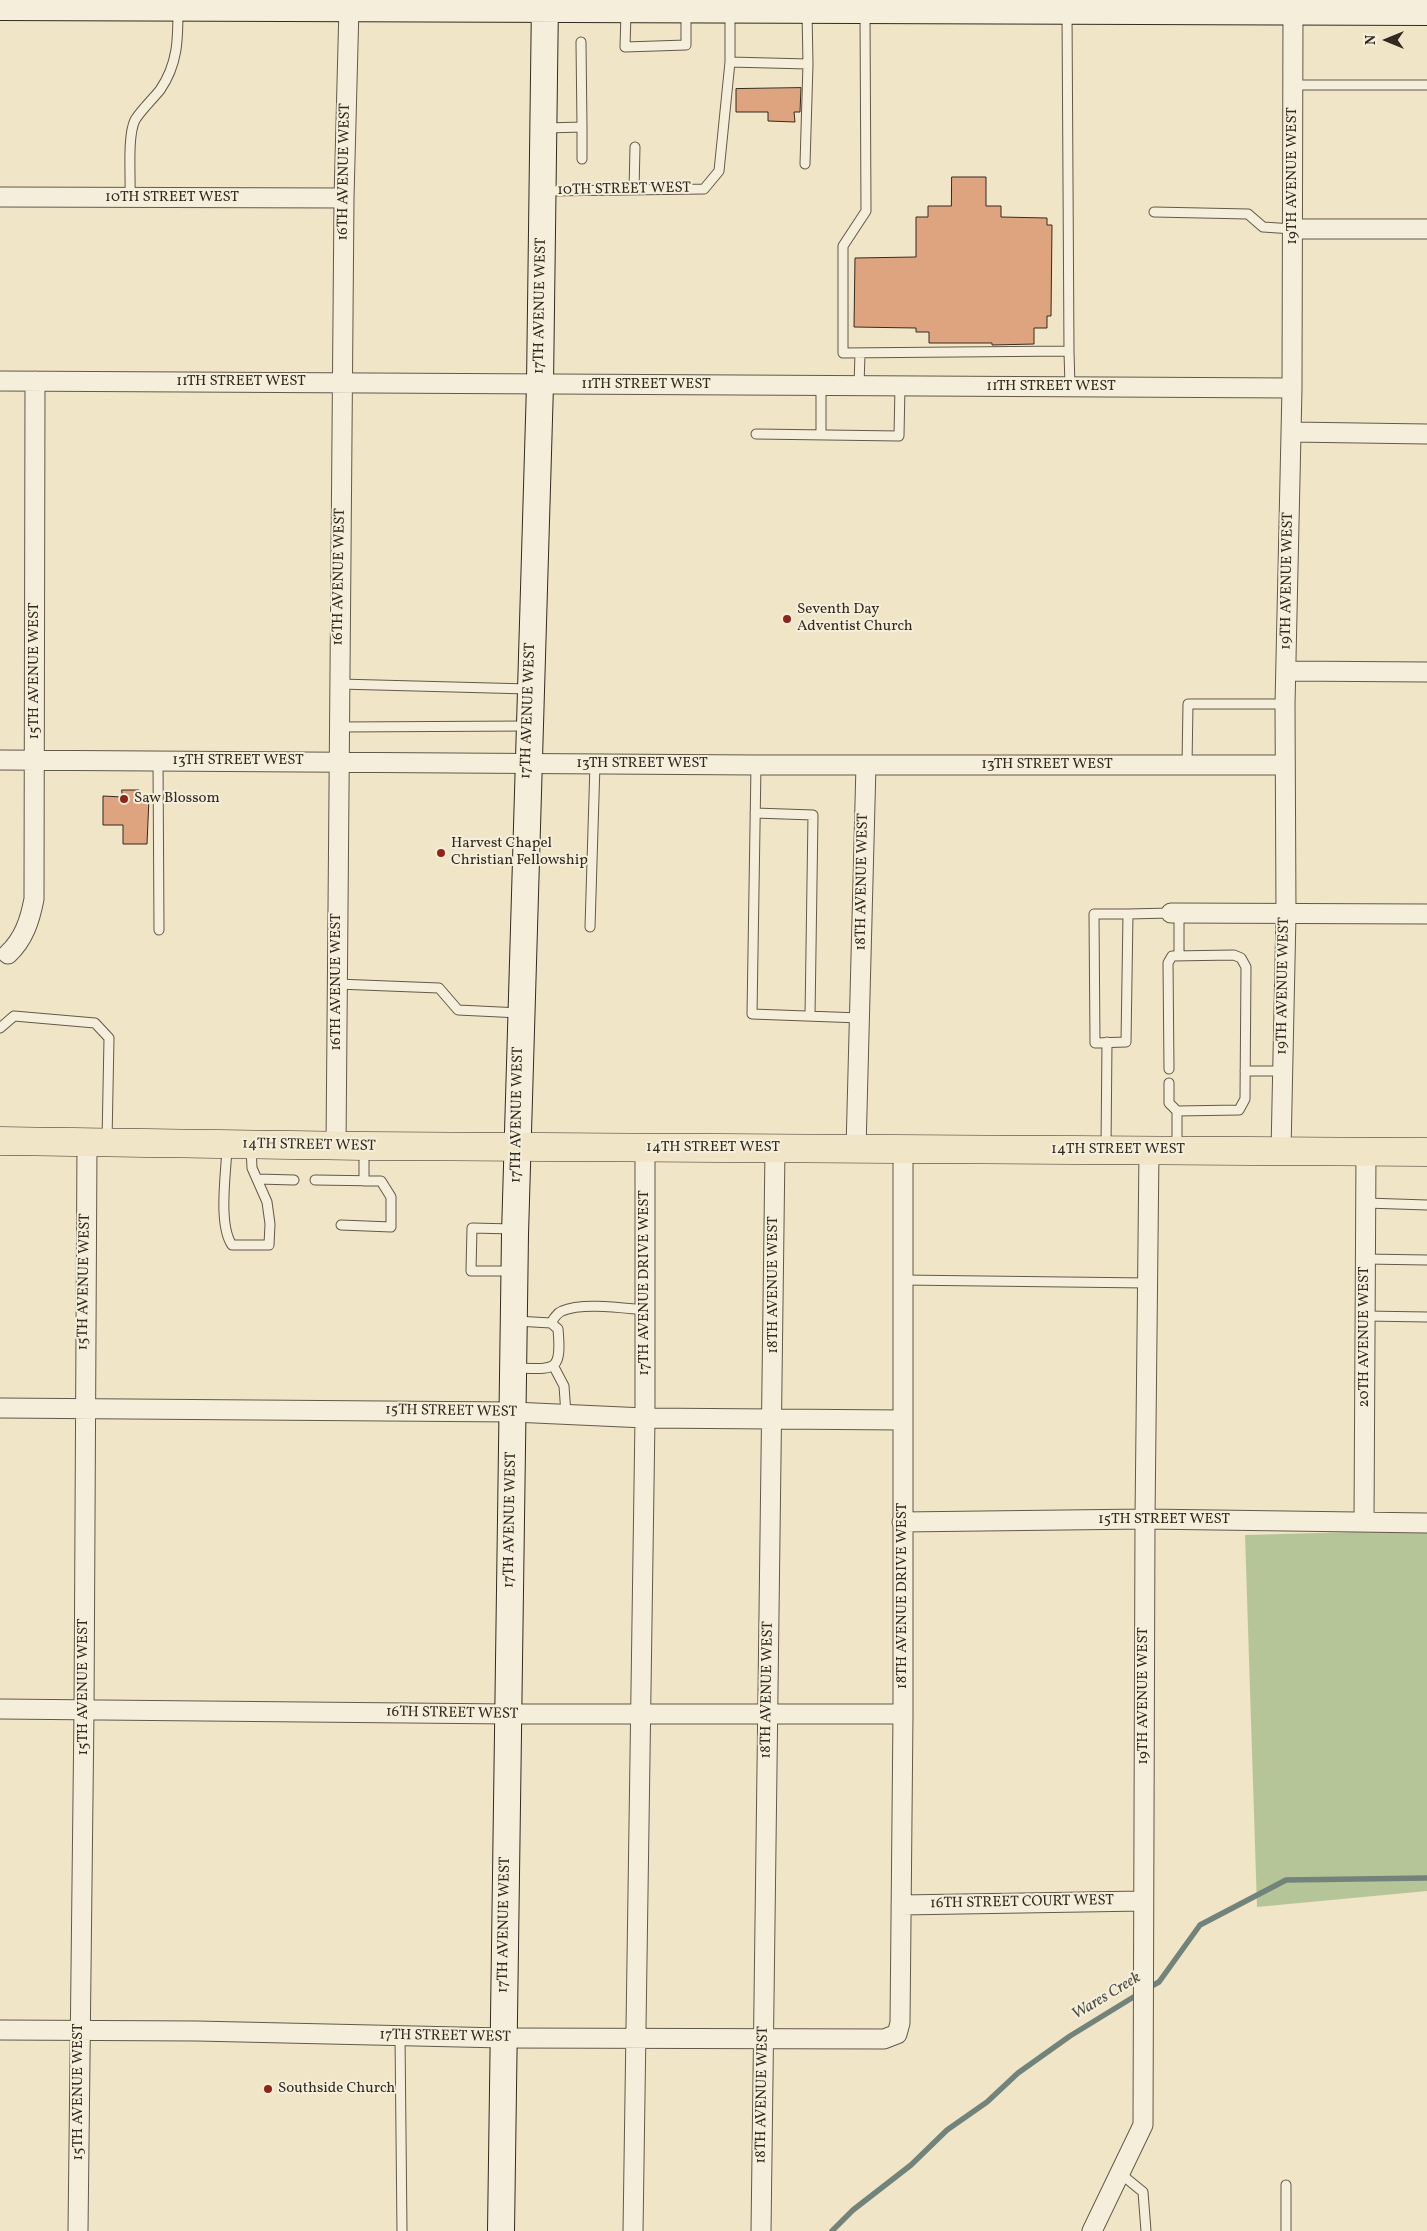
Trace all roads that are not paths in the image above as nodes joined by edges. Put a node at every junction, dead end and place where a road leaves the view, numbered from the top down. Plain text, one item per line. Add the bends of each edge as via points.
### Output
1 (442, 4) edge
2 (545, 4) edge
3 (1132, 5) edge
4 (815, 6) edge
5 (0, 7) edge
6 (178, 7) junction
7 (349, 7) junction
8 (1413, 8) edge
9 (626, 9) junction
10 (686, 9) junction
11 (730, 10) junction
12 (865, 10) junction
13 (1067, 11) junction
14 (1293, 11) junction
15 (580, 42) dead end
16 (730, 62) junction
17 (808, 64) junction
18 (1293, 85) junction
19 (1427, 85) edge
20 (582, 127) junction
21 (543, 128) junction
22 (635, 147) dead end
23 (582, 159) dead end
24 (805, 164) dead end
25 (634, 190) junction
26 (543, 191) junction
27 (0, 197) edge
28 (130, 198) junction
29 (344, 198) junction
30 (1154, 212) dead end
31 (1293, 229) junction
32 (1427, 229) edge
33 (1069, 352) junction
34 (860, 353) junction
35 (0, 380) edge
36 (35, 381) junction
37 (342, 383) junction
38 (540, 385) junction
39 (820, 386) junction
40 (859, 386) junction
41 (900, 386) junction
42 (1070, 387) junction
43 (1292, 388) junction
44 (1291, 432) junction
45 (756, 434) dead end
46 (1427, 434) edge
47 (821, 435) junction
48 (1286, 671) junction
49 (1427, 672) edge
50 (339, 684) junction
51 (530, 689) junction
52 (1285, 704) junction
53 (528, 726) junction
54 (339, 727) junction
55 (0, 760) edge
56 (35, 760) junction
57 (158, 761) junction
58 (339, 761) junction
59 (527, 764) junction
60 (596, 764) junction
61 (756, 765) junction
62 (866, 765) junction
63 (1187, 765) junction
64 (1285, 765) junction
65 (755, 813) junction
66 (1175, 913) junction
67 (1128, 914) junction
68 (1286, 914) junction
69 (1427, 914) edge
70 (590, 927) dead end
71 (159, 930) dead end
72 (8, 954) dead end
73 (1179, 955) junction
74 (337, 984) junction
75 (521, 1013) junction
76 (810, 1016) junction
77 (860, 1018) junction
78 (0, 1028) edge
79 (1107, 1042) junction
80 (1169, 1069) dead end
81 (1283, 1071) junction
82 (1245, 1072) junction
83 (1169, 1083) dead end
84 (1178, 1111) junction
85 (0, 1141) edge
86 (97, 1143) junction
87 (239, 1145) junction
88 (336, 1146) junction
89 (364, 1146) junction
90 (517, 1147) junction
91 (645, 1148) junction
92 (775, 1149) junction
93 (856, 1149) junction
94 (902, 1150) junction
95 (1106, 1150) junction
96 (1149, 1150) junction
97 (1177, 1151) junction
98 (1281, 1151) junction
99 (1366, 1151) junction
100 (1427, 1152) edge
101 (258, 1179) junction
102 (294, 1180) dead end
103 (315, 1180) dead end
104 (364, 1181) junction
105 (1366, 1203) junction
106 (1427, 1205) edge
107 (340, 1225) dead end
108 (515, 1229) junction
109 (1365, 1259) junction
110 (1427, 1260) edge
111 (514, 1271) junction
112 (902, 1280) junction
113 (1147, 1283) junction
114 (645, 1310) junction
115 (1365, 1316) junction
116 (1427, 1317) edge
117 (514, 1321) junction
118 (551, 1322) junction
119 (554, 1367) junction
120 (513, 1368) junction
121 (0, 1408) edge
122 (84, 1408) junction
123 (513, 1412) junction
124 (566, 1414) junction
125 (645, 1418) junction
126 (773, 1420) junction
127 (902, 1420) junction
128 (1145, 1519) junction
129 (902, 1522) junction
130 (1364, 1522) junction
131 (1427, 1523) edge
132 (0, 1709) edge
133 (84, 1710) junction
134 (640, 1713) junction
135 (509, 1714) junction
136 (768, 1714) junction
137 (904, 1714) junction
138 (1143, 1901) junction
139 (901, 1905) junction
140 (0, 2030) edge
141 (79, 2030) junction
142 (400, 2036) junction
143 (503, 2038) junction
144 (889, 2038) joint
145 (634, 2039) junction
146 (764, 2039) junction
147 (1121, 2174) junction
148 (1286, 2185) dead end
149 (78, 2231) edge
150 (402, 2231) edge
151 (501, 2231) edge
152 (633, 2231) edge
153 (761, 2231) edge
154 (1092, 2231) edge
155 (1146, 2231) edge
156 (1286, 2231) edge

1 - 2 street
1 - 7 street
2 - 9 street
2 - 21 street, 17TH AVENUE WEST
3 - 13 street
3 - 14 street
4 - 11 street
4 - 12 street
4 - 17 lane
5 - 6 street
6 - 7 street
6 - 28 lane via 174,65 160,89 134,121
7 - 29 street, 16TH AVENUE WEST
8 - 14 street
9 - 10 street
9 - 10 lane via 625,46 686,45
10 - 11 street
11 - 16 lane
12 - 13 street
12 - 34 lane via 866,211 843,246 843,353
13 - 33 lane
14 - 18 street, 19TH AVENUE WEST
15 - 20 lane
16 - 17 lane
16 - 25 lane, 10TH STREET WEST via 719,171 704,188
17 - 24 lane
18 - 19 lane
18 - 31 street, 19TH AVENUE WEST
20 - 21 lane
20 - 23 lane
21 - 26 street, 17TH AVENUE WEST
22 - 25 lane
25 - 26 lane, 10TH STREET WEST
26 - 38 street, 17TH AVENUE WEST
27 - 28 street, 10TH STREET WEST
28 - 29 street, 10TH STREET WEST
29 - 37 street, 16TH AVENUE WEST
30 - 31 lane via 1248,214 1262,228
31 - 32 street
31 - 43 street, 19TH AVENUE WEST
33 - 34 lane
33 - 42 lane
34 - 40 lane
35 - 36 street, 11TH STREET WEST
36 - 37 street, 11TH STREET WEST
36 - 56 street, 15TH AVENUE WEST
37 - 38 street, 11TH STREET WEST
37 - 50 street, 16TH AVENUE WEST
38 - 39 street, 11TH STREET WEST
38 - 51 street, 17TH AVENUE WEST
39 - 40 street, 11TH STREET WEST
39 - 47 lane
40 - 41 street, 11TH STREET WEST
41 - 42 street, 11TH STREET WEST
41 - 47 lane via 899,436
42 - 43 street, 11TH STREET WEST
43 - 44 street, 19TH AVENUE WEST
44 - 46 street
44 - 48 street, 19TH AVENUE WEST
45 - 47 lane
48 - 49 street
48 - 52 street, 19TH AVENUE WEST
50 - 51 lane
50 - 54 street, 16TH AVENUE WEST
51 - 53 street, 17TH AVENUE WEST
52 - 63 lane via 1188,704
52 - 64 street, 19TH AVENUE WEST
53 - 54 lane
53 - 59 street, 17TH AVENUE WEST
54 - 58 street, 16TH AVENUE WEST
55 - 56 street, 13TH STREET WEST
56 - 57 street, 13TH STREET WEST
56 - 72 street, 15TH AVENUE WEST via 34,899 30,919 18,945
57 - 58 street, 13TH STREET WEST
57 - 71 lane
58 - 59 street, 13TH STREET WEST
58 - 74 street, 16TH AVENUE WEST
59 - 60 street, 13TH STREET WEST
59 - 75 street, 17TH AVENUE WEST
60 - 61 street, 13TH STREET WEST
60 - 70 lane
61 - 62 street, 13TH STREET WEST
61 - 65 lane
62 - 63 street, 13TH STREET WEST
62 - 77 street, 18TH AVENUE WEST
63 - 64 street, 13TH STREET WEST
64 - 68 street, 19TH AVENUE WEST
65 - 76 lane via 813,816
65 - 76 lane via 752,1014
66 - 67 lane
66 - 68 street
66 - 73 lane
67 - 79 lane via 1126,1042
67 - 79 lane via 1094,914 1095,1043
68 - 69 street
68 - 81 street, 19TH AVENUE WEST
73 - 80 lane via 1172,956 1168,962
73 - 82 lane via 1234,955 1241,958 1246,967
74 - 75 lane via 439,988 458,1010
74 - 88 street, 16TH AVENUE WEST
75 - 90 street, 17TH AVENUE WEST
76 - 77 lane
77 - 93 street, 18TH AVENUE WEST
78 - 86 lane via 14,1016 95,1023 109,1038
79 - 95 lane
81 - 82 lane
81 - 98 street, 19TH AVENUE WEST
82 - 84 lane via 1245,1099 1238,1110
83 - 84 lane via 1169,1103
84 - 97 lane
85 - 86 main road, 14TH STREET WEST
86 - 87 main road, 14TH STREET WEST
86 - 122 street, 15TH AVENUE WEST
87 - 88 main road, 14TH STREET WEST
87 - 101 lane
87 - 101 lane via 224,1208 227,1238 232,1245 269,1245 267,1202
88 - 89 main road, 14TH STREET WEST
89 - 90 main road, 14TH STREET WEST
89 - 104 lane
90 - 91 main road, 14TH STREET WEST
90 - 108 street, 17TH AVENUE WEST
91 - 92 main road, 14TH STREET WEST
91 - 114 street, 17TH AVENUE DRIVE WEST
92 - 93 main road, 14TH STREET WEST
92 - 126 street, 18TH AVENUE WEST
93 - 94 main road, 14TH STREET WEST
94 - 95 main road, 14TH STREET WEST
94 - 112 street, 18TH AVENUE DRIVE WEST
95 - 96 main road, 14TH STREET WEST
96 - 97 main road, 14TH STREET WEST
96 - 113 street, 19TH AVENUE WEST
97 - 98 main road, 14TH STREET WEST
98 - 99 main road, 14TH STREET WEST
99 - 100 main road, 14TH STREET WEST
99 - 105 street, 20TH AVENUE WEST
101 - 102 lane
103 - 104 lane
104 - 107 lane via 381,1181 391,1197 391,1227
105 - 106 lane
105 - 109 street, 20TH AVENUE WEST
108 - 111 street, 17TH AVENUE WEST
108 - 111 lane via 472,1228 471,1271
109 - 110 lane
109 - 115 street, 20TH AVENUE WEST
111 - 117 street, 17TH AVENUE WEST
112 - 113 lane
112 - 127 street, 18TH AVENUE DRIVE WEST
113 - 128 street, 19TH AVENUE WEST
114 - 118 lane via 569,1309 557,1314
114 - 125 street, 17TH AVENUE DRIVE WEST
115 - 116 lane
115 - 130 street, 20TH AVENUE WEST
117 - 118 lane
117 - 120 street, 17TH AVENUE WEST
118 - 119 lane via 558,1329 559,1357
119 - 120 lane
119 - 124 lane via 564,1386
120 - 123 street, 17TH AVENUE WEST
121 - 122 street, 15TH STREET WEST
122 - 123 street, 15TH STREET WEST
122 - 133 street, 15TH AVENUE WEST
123 - 124 street, 15TH STREET WEST
123 - 135 street, 17TH AVENUE WEST
124 - 125 street, 15TH STREET WEST
125 - 126 street, 15TH STREET WEST
125 - 134 street, 17TH AVENUE DRIVE WEST
126 - 127 street, 15TH STREET WEST
126 - 136 street, 18TH AVENUE WEST
127 - 129 street, 18TH AVENUE DRIVE WEST
128 - 129 street, 15TH STREET WEST
128 - 130 street, 15TH STREET WEST
128 - 138 street, 19TH AVENUE WEST
129 - 137 street, 18TH AVENUE DRIVE WEST
130 - 131 street, 15TH STREET WEST
132 - 133 street, 16TH STREET WEST
133 - 135 street, 16TH STREET WEST
133 - 141 street, 15TH AVENUE WEST
134 - 135 street, 16TH STREET WEST
134 - 136 street, 16TH STREET WEST
134 - 145 street, 17TH AVENUE DRIVE WEST
135 - 143 street, 17TH AVENUE WEST
136 - 137 street, 16TH STREET WEST
136 - 146 street, 18TH AVENUE WEST
137 - 139 street, 18TH AVENUE DRIVE WEST
138 - 139 street, 16TH STREET COURT WEST
138 - 147 street, 19TH AVENUE WEST via 1143,2124
139 - 144 street, 18TH AVENUE DRIVE WEST via 900,2023 897,2034
140 - 141 street, 17TH STREET WEST
141 - 142 street, 17TH STREET WEST
141 - 149 street, 15TH AVENUE WEST
142 - 143 street, 17TH STREET WEST
142 - 150 lane
143 - 145 street, 17TH STREET WEST
143 - 151 street, 17TH AVENUE WEST
144 - 146 street, 17TH STREET WEST
145 - 146 street, 17TH STREET WEST
145 - 152 street, 17TH AVENUE DRIVE WEST
146 - 153 street, 18TH AVENUE WEST
147 - 154 street, 19TH AVENUE WEST
147 - 155 lane via 1144,2192
148 - 156 lane

